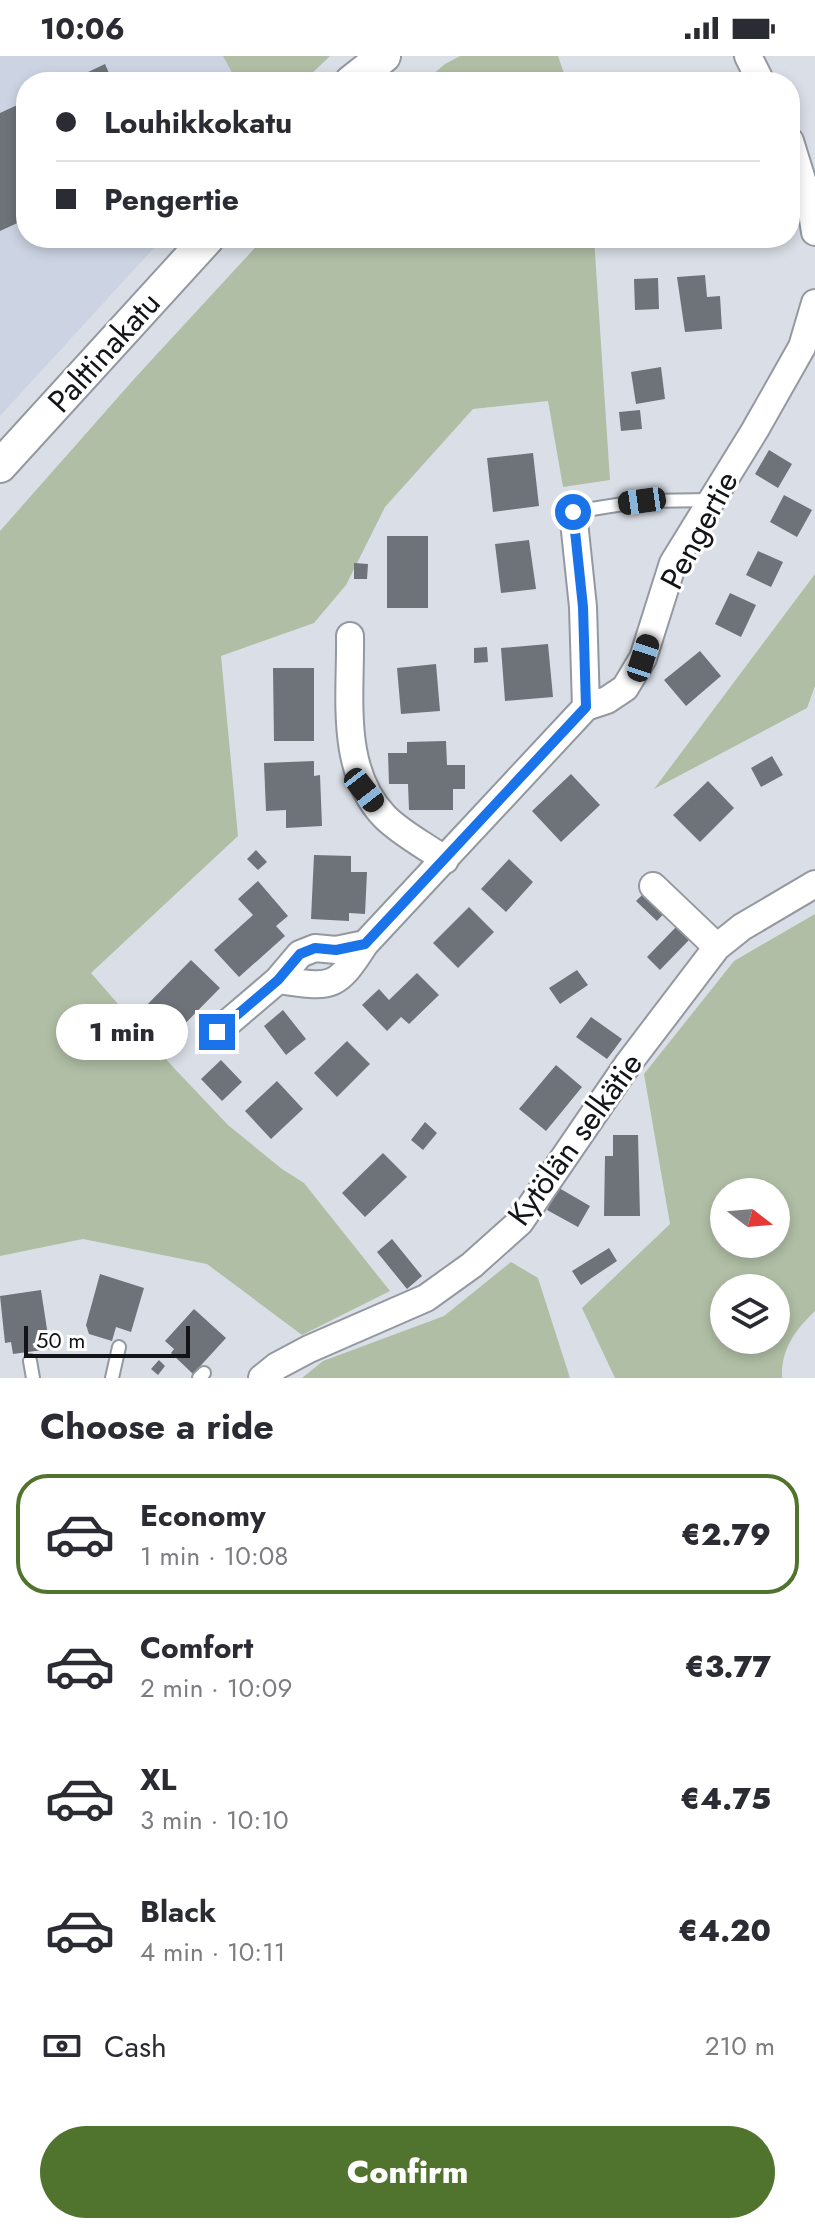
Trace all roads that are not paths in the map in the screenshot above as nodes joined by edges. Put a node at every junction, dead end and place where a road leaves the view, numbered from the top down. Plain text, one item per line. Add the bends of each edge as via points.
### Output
1 (384, 56) edge
2 (364, 72) edge
3 (800, 173) edge
4 (815, 232) edge
5 (199, 248) edge
6 (815, 303) edge
7 (0, 466) edge
8 (712, 500) junction
9 (573, 512) joint
10 (350, 636) dead end
11 (586, 707) junction
12 (445, 860) junction
13 (815, 884) edge
14 (653, 886) dead end
15 (365, 944) junction
16 (717, 947) junction
17 (278, 980) junction
18 (217, 1032) dead end
19 (119, 1347) dead end
20 (30, 1361) dead end
21 (33, 1378) edge
22 (112, 1378) edge
23 (262, 1378) edge

1 - 2 street
3 - 4 street
5 - 7 street, Palttinakatu
6 - 8 street, Pengertie via 802,347
8 - 9 lane via 642,501
8 - 11 street, Pengertie via 673,563 643,658 625,688
9 - 11 street
10 - 12 street via 351,745 364,790 386,818
11 - 12 street, Pengertie
12 - 15 street, Pengertie
13 - 16 street, Kytölän selkätie
14 - 16 street
15 - 17 street via 300,954
15 - 17 street, Pengertie via 346,974 327,985
16 - 23 street, Kytölän selkätie via 628,1064 520,1222 426,1298 309,1349
17 - 18 street
19 - 22 lane
20 - 21 lane

